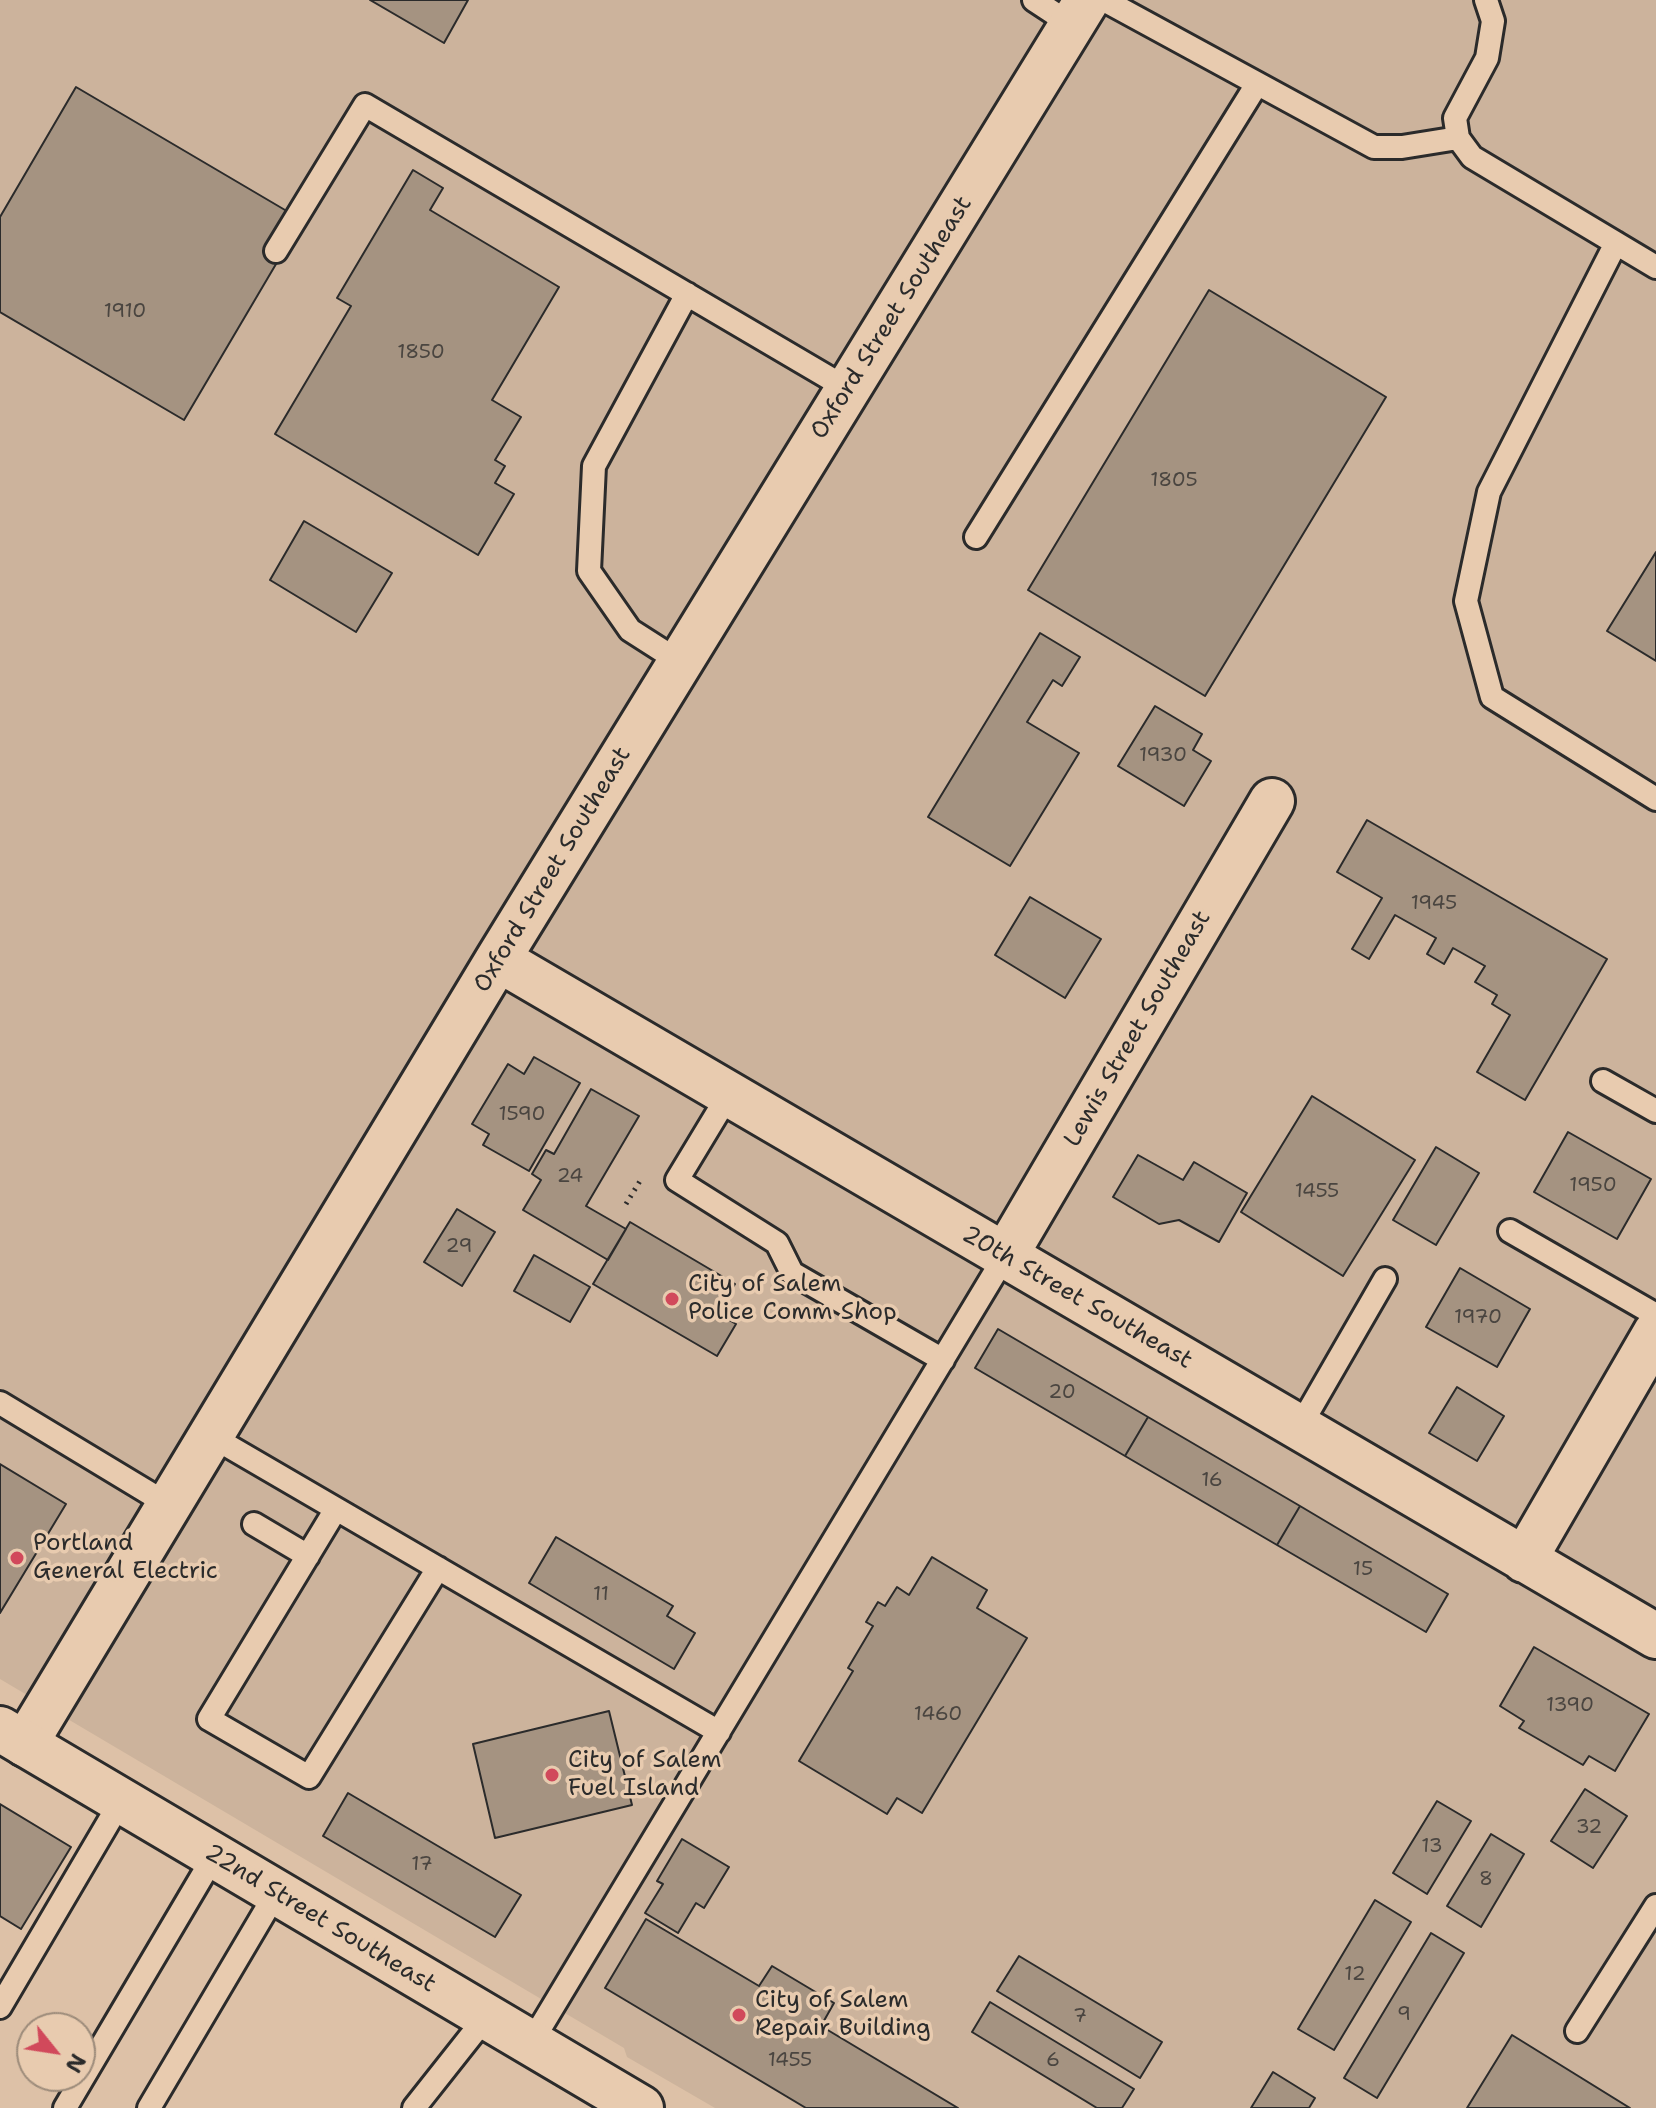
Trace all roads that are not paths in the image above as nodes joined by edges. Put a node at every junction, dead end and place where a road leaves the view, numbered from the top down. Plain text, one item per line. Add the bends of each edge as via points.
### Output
1 (1034, 0) edge
2 (1486, 0) edge
3 (1087, 8) edge
4 (1257, 84) junction
5 (1458, 138) junction
6 (1616, 243) junction
7 (276, 251) dead end
8 (1656, 267) edge
9 (687, 294) junction
10 (848, 389) junction
11 (976, 537) dead end
12 (680, 662) junction
13 (1656, 799) edge
14 (1272, 801) dead end
15 (498, 959) junction
16 (1603, 1081) dead end
17 (729, 1094) junction
18 (1656, 1111) edge
19 (1510, 1231) dead end
20 (1005, 1256) junction
21 (1385, 1279) dead end
22 (1656, 1315) edge
23 (1656, 1332) edge
24 (943, 1360) junction
25 (0, 1403) edge
26 (1299, 1428) junction
27 (211, 1436) junction
28 (169, 1505) junction
29 (336, 1509) junction
30 (254, 1524) dead end
31 (308, 1556) junction
32 (1524, 1560) junction
33 (438, 1568) junction
34 (1656, 1636) edge
35 (719, 1732) junction
36 (12, 1736) edge
37 (121, 1801) junction
38 (214, 1856) junction
39 (276, 1893) junction
40 (1656, 1906) edge
41 (0, 2007) edge
42 (486, 2017) junction
43 (1577, 2031) dead end
44 (531, 2043) junction
45 (616, 2102) edge
46 (65, 2108) edge
47 (149, 2108) edge
48 (414, 2108) edge

1 - 3 lane
2 - 5 lane via 1493,21 1487,58 1455,118
3 - 4 lane
3 - 10 street, Oxford Street Southeast
4 - 5 lane via 1374,147
4 - 11 lane
5 - 6 lane via 1472,157
6 - 8 lane
6 - 13 lane via 1489,492 1466,601 1492,697
7 - 9 lane via 365,105
9 - 10 lane
9 - 12 lane via 594,466 589,571 630,630
10 - 12 street, Oxford Street Southeast
12 - 15 street, Oxford Street Southeast
14 - 20 street, Lewis Street Southeast
15 - 17 street, 20th Street Southeast
15 - 27 street, Oxford Street Southeast
16 - 18 lane
17 - 20 street, 20th Street Southeast
17 - 24 lane via 677,1180 777,1243 792,1273
19 - 22 lane
20 - 24 lane
20 - 26 street, 20th Street Southeast
21 - 26 lane
23 - 32 street
24 - 35 lane
25 - 28 lane
26 - 32 street, 20th Street Southeast
27 - 28 street, Oxford Street Southeast
27 - 29 lane
28 - 36 street, Oxford Street Southeast
29 - 31 lane
29 - 33 lane
30 - 31 lane
31 - 33 lane via 209,1719 309,1777
32 - 34 street, 20th Street Southeast
33 - 35 lane
35 - 44 lane
36 - 37 street, 22nd Street Southeast
37 - 38 street, 22nd Street Southeast
37 - 41 lane
38 - 39 street, 22nd Street Southeast
38 - 46 lane
39 - 42 street, 22nd Street Southeast
39 - 47 lane
40 - 43 lane
42 - 44 street, 22nd Street Southeast
42 - 48 lane
44 - 45 street, 22nd Street Southeast

